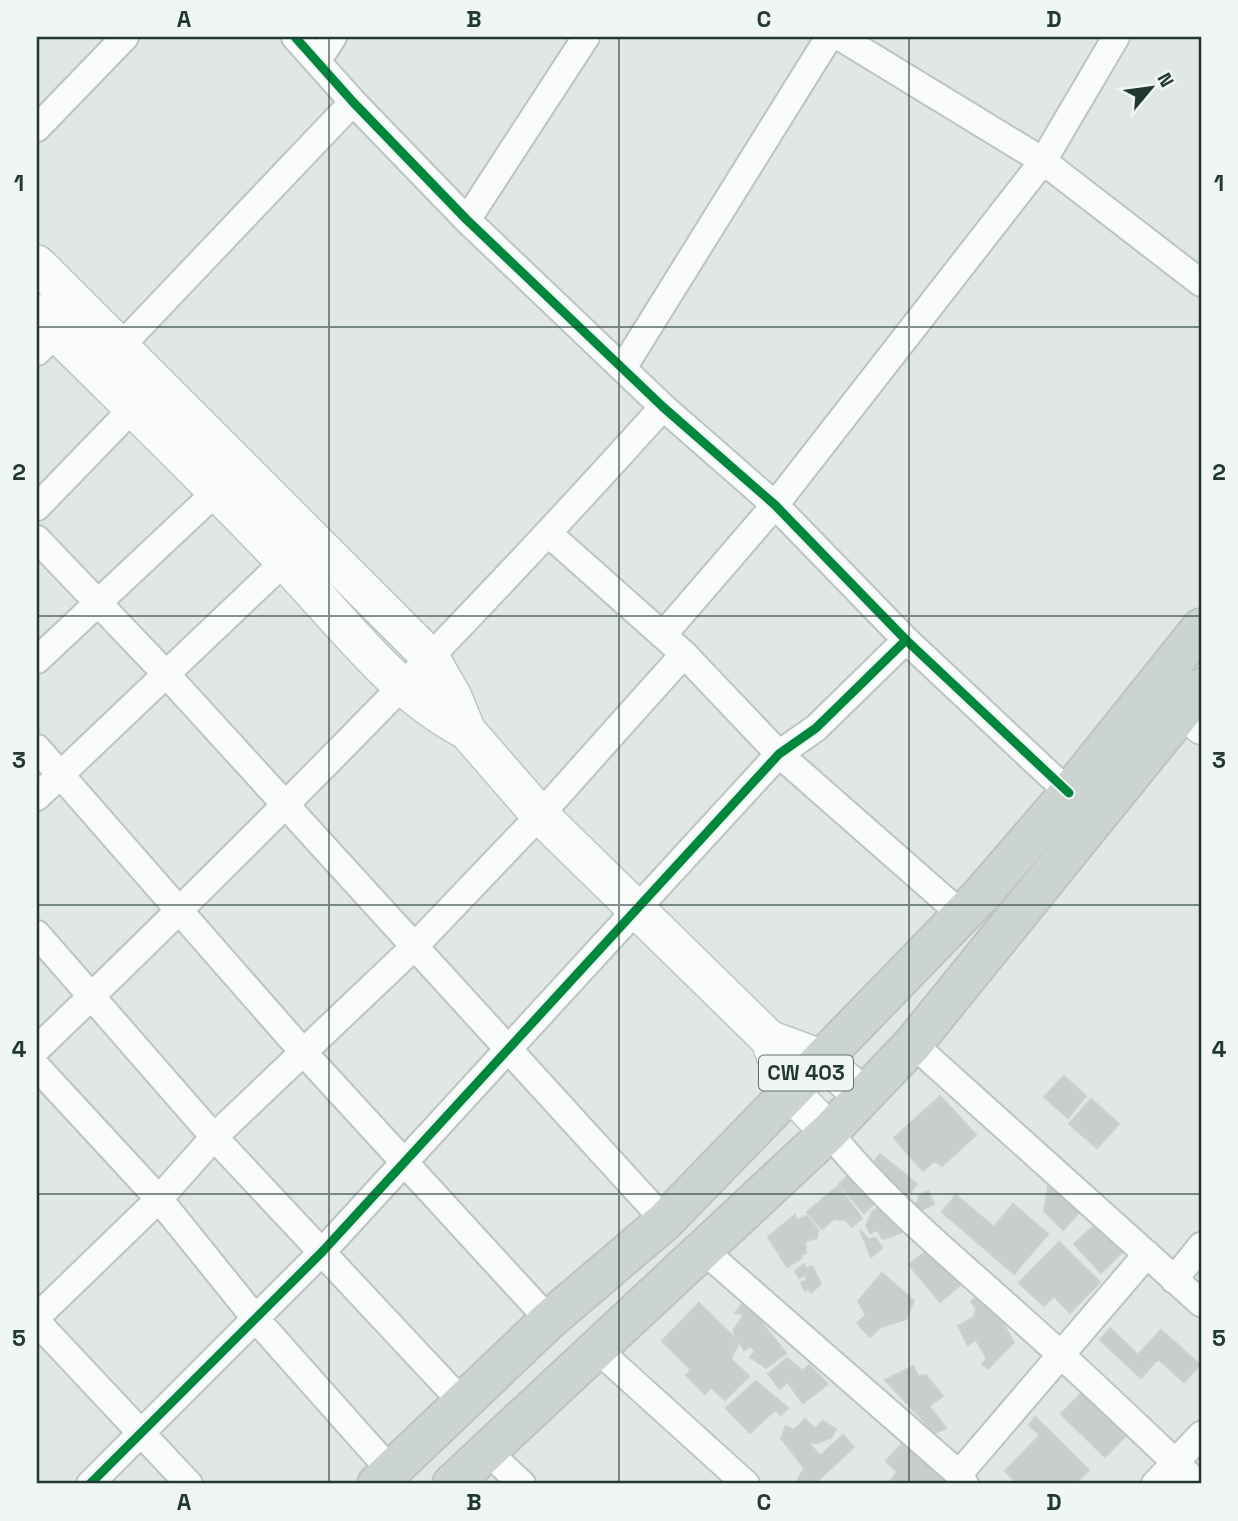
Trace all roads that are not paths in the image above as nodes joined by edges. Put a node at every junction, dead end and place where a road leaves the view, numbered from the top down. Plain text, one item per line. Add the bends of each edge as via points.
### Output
1 (125, 37) edge
2 (295, 37) edge
3 (333, 37) edge
4 (586, 37) edge
5 (829, 37) edge
6 (840, 37) edge
7 (1116, 37) edge
8 (318, 60) junction
9 (353, 102) junction
10 (37, 128) edge
11 (1043, 161) junction
12 (467, 220) junction
13 (37, 264) edge
14 (1201, 283) edge
15 (43, 333) edge
16 (120, 347) junction
17 (623, 368) junction
18 (663, 407) junction
19 (132, 409) junction
20 (216, 492) junction
21 (775, 505) junction
22 (37, 507) edge
23 (548, 534) junction
24 (37, 539) edge
25 (285, 561) junction
26 (96, 601) junction
27 (1201, 628) edge
28 (663, 635) junction
29 (906, 640) junction
30 (684, 654) junction
31 (430, 657) junction
32 (37, 660) edge
33 (167, 675) junction
34 (402, 689) junction
35 (1154, 689) junction
36 (1195, 709) edge
37 (467, 731) junction
38 (37, 748) edge
39 (779, 754) junction
40 (60, 774) junction
41 (1069, 793) junction
42 (37, 797) edge
43 (285, 806) junction
44 (540, 815) junction
45 (180, 910) junction
46 (637, 911) junction
47 (961, 914) junction
48 (37, 934) edge
49 (414, 947) junction
50 (91, 996) junction
51 (769, 1038) junction
52 (913, 1044) junction
53 (37, 1049) edge
54 (506, 1049) junction
55 (304, 1054) junction
56 (820, 1058) junction
57 (37, 1067) edge
58 (789, 1090) junction
59 (863, 1096) junction
60 (829, 1132) junction
61 (214, 1136) junction
62 (403, 1162) junction
63 (159, 1199) junction
64 (665, 1221) junction
65 (1201, 1246) edge
66 (702, 1250) junction
67 (321, 1252) junction
68 (1147, 1254) junction
69 (1174, 1280) junction
70 (1201, 1303) edge
71 (255, 1318) junction
72 (37, 1320) edge
73 (549, 1320) junction
74 (597, 1349) junction
75 (1062, 1354) junction
76 (462, 1402) junction
77 (141, 1434) junction
78 (1201, 1435) edge
79 (488, 1452) junction
80 (1176, 1464) junction
81 (384, 1478) edge
82 (962, 1479) edge
83 (90, 1484) edge
84 (189, 1484) edge
85 (452, 1484) edge
86 (522, 1484) edge
87 (746, 1484) edge
88 (1155, 1484) edge
89 (1198, 1484) edge

1 - 10 street
2 - 8 street
3 - 8 street
4 - 12 street
5 - 17 street
6 - 11 street
7 - 11 street
8 - 9 street
9 - 12 street
9 - 16 street
11 - 14 street
11 - 21 street
12 - 17 street
13 - 16 main road
15 - 19 main road
16 - 31 main road
17 - 18 street
18 - 21 street
18 - 23 street
19 - 20 main road
19 - 22 street
20 - 25 main road
20 - 26 street
21 - 28 street
21 - 29 street
23 - 28 street
23 - 31 street
24 - 26 street
25 - 33 street
25 - 34 main road
26 - 32 street
26 - 33 street
27 - 35 main road, CW 403
28 - 30 street
29 - 39 street via 816,728
29 - 41 street
30 - 39 street
30 - 44 street
31 - 34 street
31 - 37 main road
33 - 40 street
33 - 43 street
34 - 37 main road
34 - 43 street
35 - 36 street
35 - 41 main road, CW 403
36 - 52 main road, CW 403
37 - 44 main road
38 - 40 street
39 - 46 street
39 - 47 street
40 - 42 street
40 - 45 street
41 - 47 main road, CW 403
43 - 45 street
43 - 49 street
44 - 46 main road
44 - 49 street
45 - 50 street
45 - 55 street
46 - 51 main road
46 - 54 street
47 - 56 main road, CW 403
48 - 50 street
49 - 54 street
49 - 55 street
50 - 53 street
50 - 61 street
51 - 56 main road
51 - 58 main road
52 - 59 main road, CW 403
52 - 68 street
54 - 62 street
54 - 64 street
55 - 61 street
55 - 62 street
56 - 58 main road, CW 403
56 - 59 main road
57 - 63 street
58 - 60 main road
58 - 64 main road, CW 403
59 - 60 main road, CW 403
60 - 66 main road, CW 403
60 - 75 street via 909,1218
61 - 63 street
61 - 67 street
62 - 67 street
62 - 73 street
63 - 71 street
63 - 72 street
64 - 73 main road, CW 403
65 - 69 street
66 - 74 main road, CW 403
66 - 82 street
67 - 71 street
67 - 76 street
68 - 69 street
68 - 75 street
69 - 70 street
71 - 77 street
71 - 81 street
72 - 77 street
73 - 76 main road, CW 403
74 - 79 main road, CW 403
74 - 87 street
75 - 80 street
75 - 82 street
76 - 81 main road, CW 403
77 - 83 street
77 - 84 street
78 - 80 street
79 - 85 main road, CW 403
79 - 86 street
80 - 88 street
80 - 89 street

